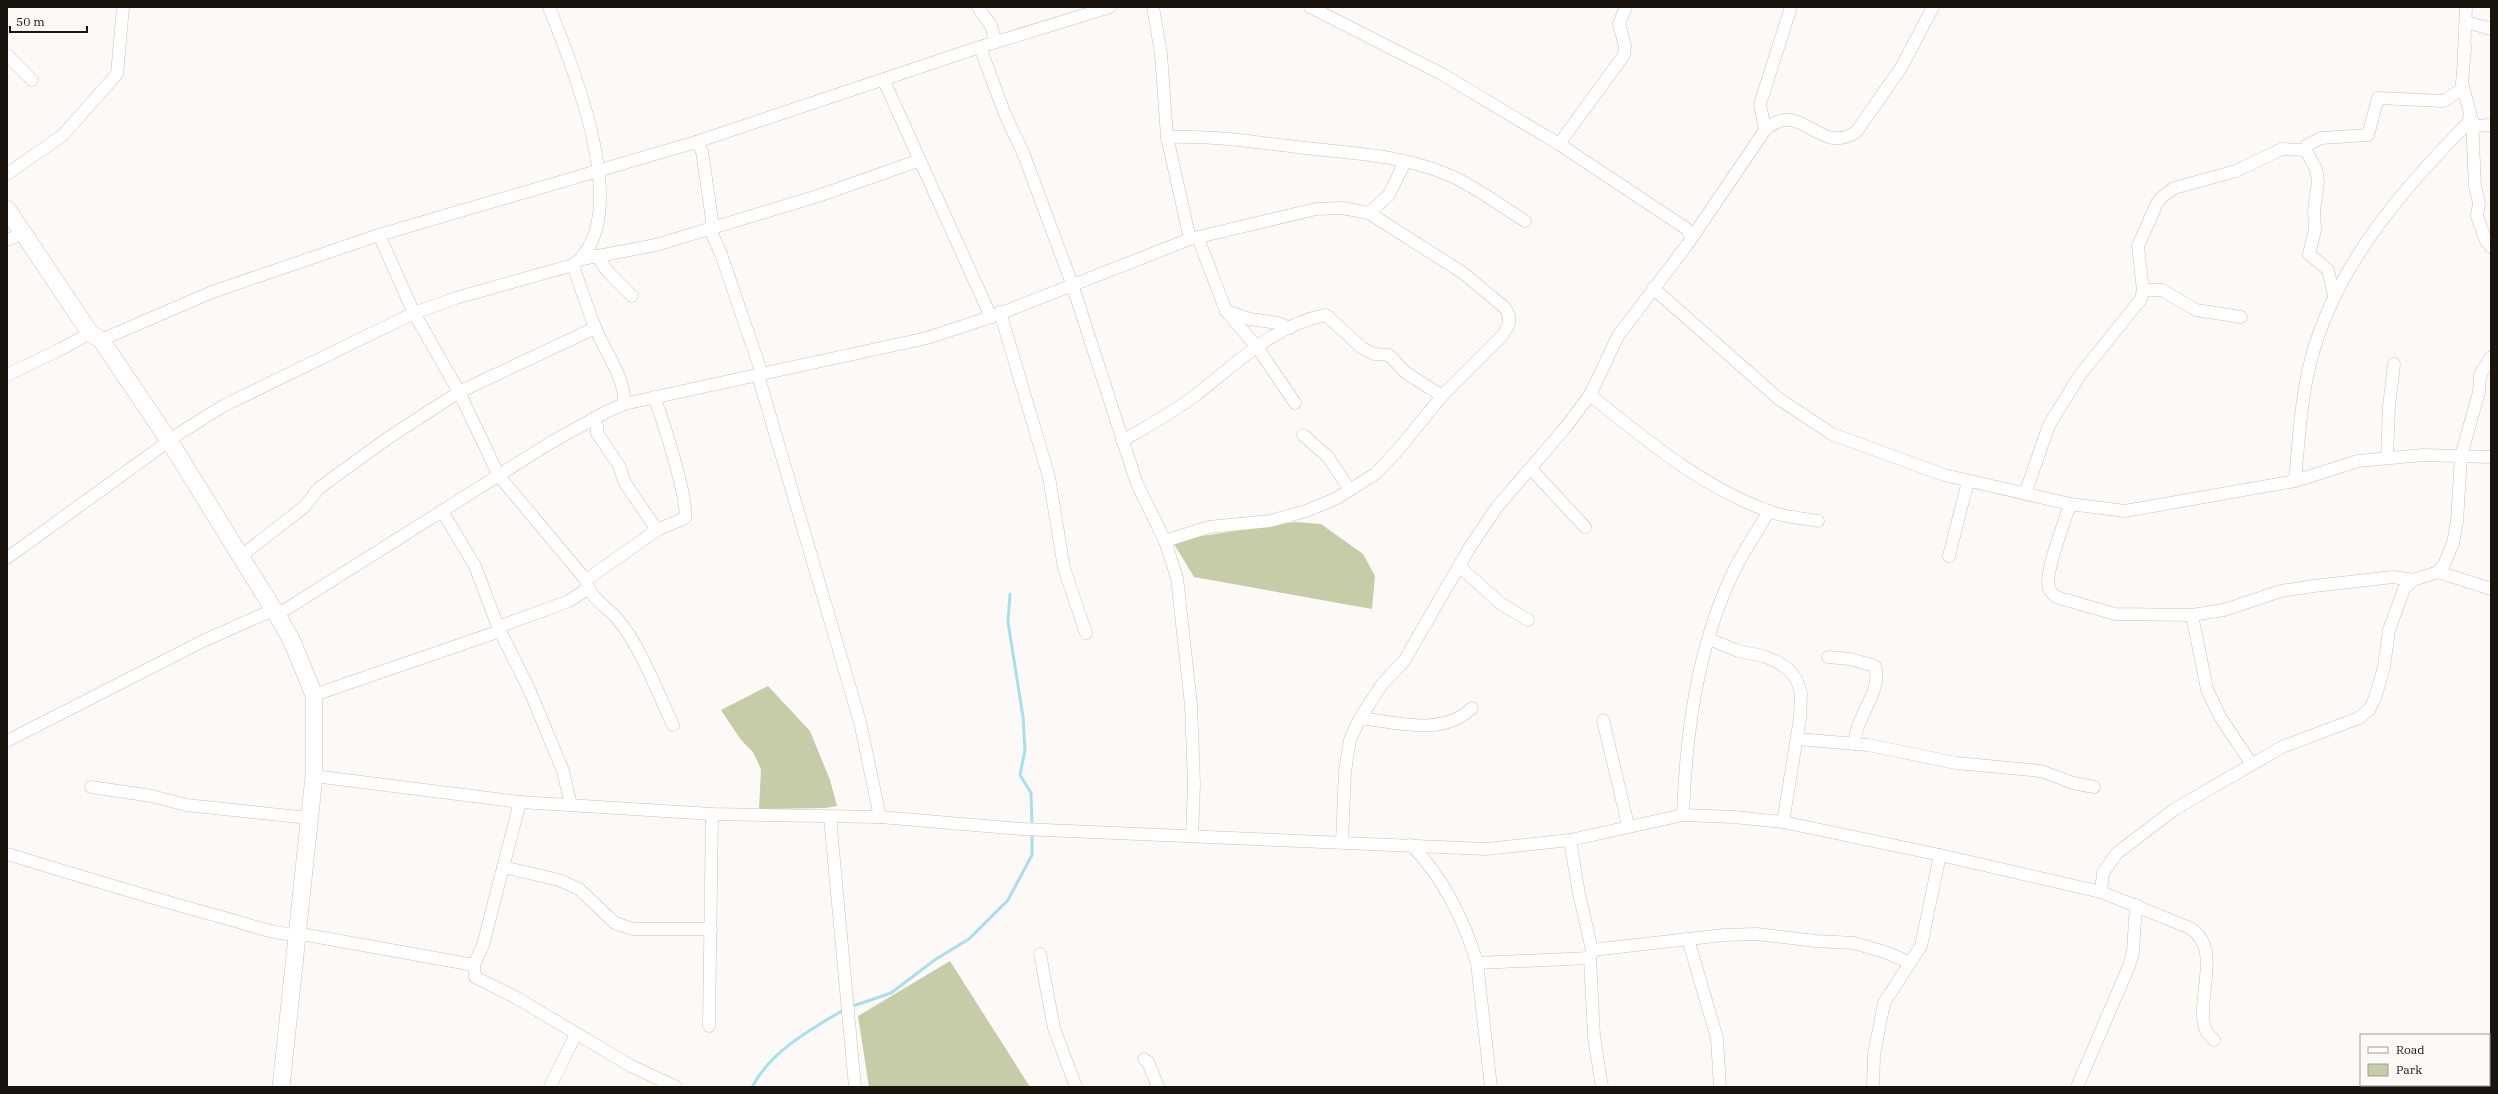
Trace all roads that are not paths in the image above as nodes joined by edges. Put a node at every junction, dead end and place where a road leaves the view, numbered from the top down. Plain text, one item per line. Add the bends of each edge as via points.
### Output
1 (123, 7) edge
2 (549, 7) edge
3 (978, 7) edge
4 (1110, 7) edge
5 (1152, 7) edge
6 (1310, 7) edge
7 (1626, 7) edge
8 (1791, 7) edge
9 (1934, 7) edge
10 (2466, 7) edge
11 (2466, 22) junction
12 (2491, 29) edge
13 (996, 42) junction
14 (980, 47) junction
15 (2465, 47) dead end
16 (7, 55) edge
17 (32, 80) dead end
18 (884, 81) junction
19 (2463, 88) junction
20 (2470, 121) junction
21 (2491, 125) edge
22 (1765, 130) junction
23 (1167, 137) junction
24 (696, 142) junction
25 (1559, 144) junction
26 (2306, 150) junction
27 (920, 160) junction
28 (1405, 162) junction
29 (598, 172) junction
30 (7, 174) edge
31 (1388, 197) junction
32 (7, 209) edge
33 (1369, 213) junction
34 (1525, 221) dead end
35 (711, 227) junction
36 (1396, 230) junction
37 (24, 233) junction
38 (379, 235) junction
39 (1691, 237) junction
40 (1194, 238) junction
41 (7, 240) edge
42 (2491, 247) edge
43 (597, 256) junction
44 (577, 262) junction
45 (1072, 284) junction
46 (1653, 288) junction
47 (2143, 290) junction
48 (632, 296) dead end
49 (2334, 296) junction
50 (1226, 311) junction
51 (414, 313) junction
52 (995, 315) junction
53 (2241, 317) dead end
54 (595, 328) junction
55 (1290, 328) junction
56 (95, 336) junction
57 (1257, 348) junction
58 (2491, 357) edge
59 (2394, 364) dead end
60 (7, 375) edge
61 (760, 375) junction
62 (458, 392) junction
63 (1590, 395) junction
64 (1442, 396) junction
65 (654, 397) junction
66 (1295, 403) dead end
67 (624, 404) junction
68 (592, 419) junction
69 (1303, 435) dead end
70 (1122, 441) junction
71 (170, 442) junction
72 (2461, 456) junction
73 (2387, 457) junction
74 (2491, 457) edge
75 (1531, 469) junction
76 (499, 476) junction
77 (1968, 481) junction
78 (2295, 481) junction
79 (1350, 490) junction
80 (2025, 494) junction
81 (2070, 504) junction
82 (442, 511) junction
83 (1769, 511) junction
84 (1818, 521) dead end
85 (1586, 527) dead end
86 (657, 530) junction
87 (1165, 541) junction
88 (242, 556) junction
89 (1949, 556) dead end
90 (7, 558) edge
91 (1459, 566) junction
92 (2438, 572) junction
93 (2413, 580) junction
94 (586, 584) junction
95 (2491, 589) edge
96 (275, 612) junction
97 (2192, 615) junction
98 (1528, 620) dead end
99 (499, 629) junction
100 (1086, 632) dead end
101 (1709, 639) junction
102 (1828, 657) dead end
103 (314, 695) junction
104 (1472, 708) dead end
105 (1360, 718) junction
106 (1603, 720) dead end
107 (673, 725) dead end
108 (1797, 739) junction
109 (7, 741) edge
110 (1855, 744) junction
111 (2251, 763) junction
112 (314, 776) junction
113 (91, 787) dead end
114 (2094, 787) dead end
115 (520, 802) junction
116 (570, 805) junction
117 (712, 814) junction
118 (1683, 815) junction
119 (830, 817) junction
120 (880, 817) junction
121 (309, 818) junction
122 (1783, 822) junction
123 (1628, 826) junction
124 (1192, 836) junction
125 (1570, 840) junction
126 (1342, 841) junction
127 (1410, 845) junction
128 (7, 854) edge
129 (1940, 854) junction
130 (503, 867) junction
131 (2101, 892) junction
132 (2136, 905) junction
133 (711, 929) junction
134 (296, 936) junction
135 (1688, 939) junction
136 (1040, 954) dead end
137 (1591, 954) junction
138 (1477, 963) junction
139 (1910, 963) junction
140 (474, 965) junction
141 (710, 1026) dead end
142 (576, 1034) junction
143 (2214, 1040) dead end
144 (1144, 1059) dead end
145 (281, 1087) edge
146 (550, 1087) edge
147 (676, 1087) edge
148 (855, 1087) edge
149 (1076, 1087) edge
150 (1158, 1087) edge
151 (1491, 1087) edge
152 (1602, 1087) edge
153 (1720, 1087) edge
154 (1874, 1087) edge
155 (2077, 1087) edge

1 - 30 street via 117,74 63,135
2 - 29 street via 578,84
3 - 13 street via 991,26
4 - 13 street
5 - 23 street via 1161,54
6 - 25 street via 1440,73
7 - 25 street via 1619,24 1625,46 1624,55
8 - 22 street via 1760,104
9 - 22 street via 1901,68 1856,132 1849,137 1833,138 1784,118 1775,121
10 - 11 street
11 - 12 street
11 - 19 street
13 - 14 street
14 - 18 street
14 - 45 street
15 - 19 street via 2462,66
16 - 17 street
18 - 24 street
18 - 27 street
19 - 20 street
19 - 26 street via 2444,101 2378,98 2368,135 2321,138 2312,141
19 - 42 street via 2472,120 2475,186 2479,203 2477,216 2486,241
20 - 21 street via 2475,126
20 - 49 street via 2436,155 2373,234
22 - 39 street via 1716,205
23 - 28 street via 1242,139 1332,149
23 - 40 street
24 - 29 street
24 - 35 street via 702,151
25 - 39 street via 1687,229
26 - 47 street via 2282,148 2236,171 2174,188 2162,197 2156,203 2138,246
26 - 49 street via 2316,169 2318,182 2314,211 2315,230 2309,254 2328,270
27 - 35 street via 821,195
27 - 52 street
28 - 31 street
28 - 34 street via 1444,173
29 - 38 street
29 - 44 street via 598,224 590,249
31 - 33 street
31 - 36 street via 1388,215
32 - 37 main road
33 - 36 street
33 - 40 street via 1342,208 1316,209
35 - 43 street via 656,245
35 - 61 street
36 - 64 street via 1464,273 1505,308 1509,316 1509,324 1503,335
37 - 41 street
37 - 56 main road
38 - 51 street
38 - 56 street via 212,292
39 - 46 street
40 - 45 street
40 - 50 street
43 - 44 street
43 - 48 street via 608,272
44 - 51 street
44 - 54 street
45 - 52 street
45 - 70 street
46 - 63 street via 1618,336
46 - 77 street via 1750,376 1806,419 1832,434 1889,457
47 - 53 street via 2162,290 2196,310
47 - 80 street via 2136,308 2080,375 2049,425
49 - 78 street via 2314,349 2302,400
50 - 55 street
50 - 57 street
51 - 62 street
51 - 71 street via 223,406
52 - 61 street via 927,338
52 - 100 street via 1049,477 1064,568
54 - 62 street
54 - 67 street via 614,366 625,398
55 - 57 street
55 - 64 street via 1326,315 1362,348 1374,354 1389,355 1405,372
56 - 60 street
56 - 71 main road
57 - 66 street
57 - 70 street via 1197,394
58 - 72 street via 2480,375 2479,392
59 - 73 street
61 - 65 street
61 - 120 street via 852,693 876,790
62 - 76 street
62 - 88 street via 318,488 304,507
63 - 75 street
63 - 83 street via 1673,460 1718,487
64 - 79 street via 1379,469
65 - 67 street
65 - 86 street via 668,433 686,514 681,521
67 - 68 street
68 - 76 street
68 - 86 street via 598,426 597,433 605,448 619,466 625,483
69 - 79 street via 1320,447
70 - 87 street via 1148,509
71 - 88 main road
71 - 90 street
72 - 73 street
72 - 74 street
72 - 92 street via 2457,522 2453,543 2444,565
73 - 78 street via 2358,461
75 - 85 street
75 - 91 street via 1497,507
76 - 82 street
76 - 94 street
77 - 80 street
77 - 89 street
78 - 81 street via 2125,511
79 - 87 street via 1306,511 1270,521 1209,527
80 - 81 street
81 - 97 street via 2051,568 2048,584 2050,592 2115,614
82 - 96 street
82 - 99 street via 475,566
83 - 84 street
83 - 101 street via 1732,574
86 - 94 street
87 - 124 street via 1177,578 1191,704 1194,784
88 - 96 main road
91 - 98 street via 1500,603
91 - 105 street via 1404,660 1382,683
92 - 93 street
92 - 95 street
93 - 97 street via 2393,577 2281,591 2224,610
93 - 111 street via 2404,589 2389,630 2384,667 2369,710 2359,718 2282,747
94 - 99 street via 569,601
94 - 107 street via 620,622 641,658
96 - 103 main road via 291,639
96 - 109 street via 203,641
97 - 111 street via 2207,689 2220,717
99 - 103 street
99 - 116 street via 529,689 563,771
101 - 108 street via 1738,651 1763,656 1790,670 1797,680 1801,694
101 - 118 street via 1695,691 1685,763
102 - 110 street via 1850,659 1875,666 1878,675 1858,728
103 - 112 main road
104 - 105 street via 1454,722 1439,725
105 - 126 street via 1350,740 1345,771
106 - 123 street
108 - 110 street
108 - 122 street
110 - 114 street via 1904,751 1956,763 2041,771 2073,783
111 - 131 street via 2175,809 2117,852 2103,873
112 - 115 street
112 - 121 main road
113 - 121 street via 152,796 186,806
115 - 116 street
115 - 130 street
116 - 117 street
117 - 119 street
117 - 133 street
118 - 122 street
118 - 123 street
119 - 120 street
119 - 148 street
120 - 124 street via 1022,829
121 - 134 main road
122 - 129 street
123 - 125 street
124 - 126 street
125 - 127 street via 1486,849
125 - 137 street
126 - 127 street
127 - 138 street via 1439,877 1472,945
128 - 134 street via 161,900
129 - 131 street
129 - 139 street via 1927,928 1922,946
130 - 133 street via 559,880 579,889 615,923 633,929
130 - 140 street via 483,945
131 - 132 street
132 - 143 street via 2190,928 2197,932 2202,940 2206,949 2204,1016 2207,1031
132 - 155 street via 2133,952 2129,966
133 - 141 street
134 - 140 street via 307,935
134 - 145 main road
135 - 137 street
135 - 139 street via 1756,934 1854,943 1888,953
135 - 153 street via 1717,1038
136 - 149 street via 1054,1028
137 - 138 street
137 - 152 street via 1594,1037
138 - 151 street
139 - 154 street via 1884,1003 1874,1055
140 - 142 street via 475,977 515,997
142 - 146 street
142 - 147 street via 631,1066
144 - 150 street via 1148,1062

